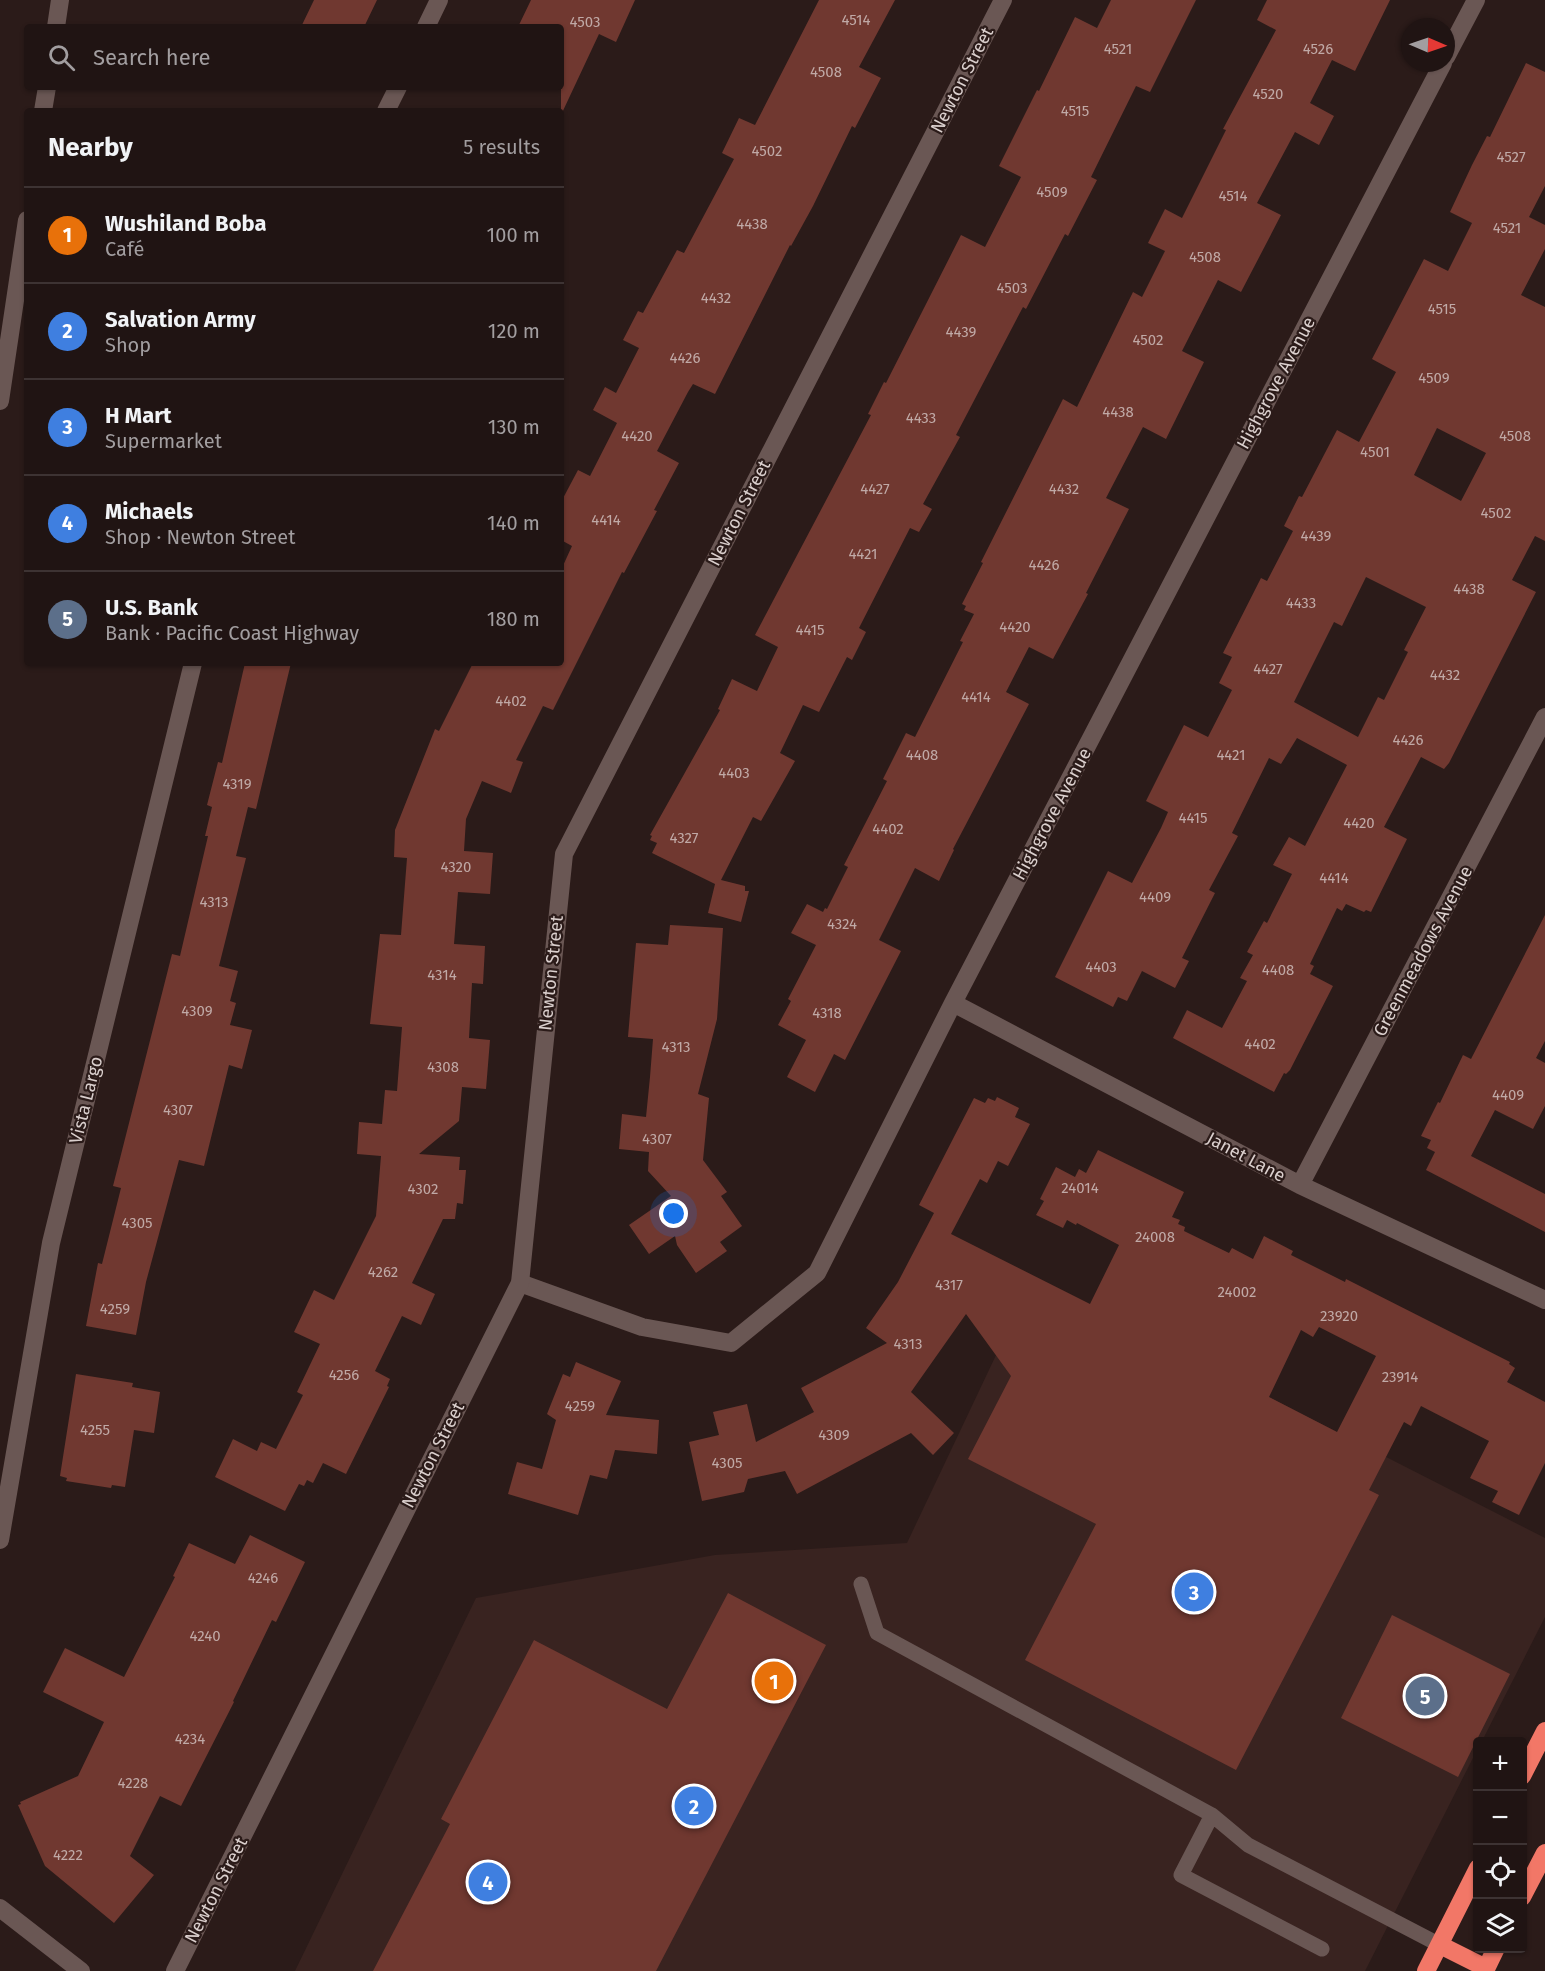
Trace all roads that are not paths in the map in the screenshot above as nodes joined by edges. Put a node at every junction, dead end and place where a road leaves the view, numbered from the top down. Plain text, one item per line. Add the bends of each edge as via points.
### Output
1 (60, 0) edge
2 (439, 0) edge
3 (1003, 0) edge
4 (1476, 0) edge
5 (56, 24) edge
6 (427, 24) edge
7 (1455, 40) edge
8 (1438, 72) edge
9 (46, 90) edge
10 (396, 90) edge
11 (44, 108) edge
12 (388, 108) edge
13 (24, 240) edge
14 (0, 401) edge
15 (192, 666) edge
16 (1545, 717) edge
17 (953, 1003) junction
18 (1300, 1185) junction
19 (519, 1283) junction
20 (1545, 1299) edge
21 (0, 1540) edge
22 (861, 1584) dead end
23 (1545, 1731) edge
24 (1527, 1766) edge
25 (1212, 1815) junction
26 (1545, 1853) edge
27 (1473, 1878) edge
28 (1527, 1887) edge
29 (0, 1908) edge
30 (1440, 1945) junction
31 (1322, 1949) dead end
32 (1494, 1953) edge
33 (1486, 1969) edge
34 (81, 1971) edge
35 (175, 1971) edge
36 (1426, 1971) edge

1 - 5 street
2 - 6 street
3 - 19 street, Newton Street via 564,854
4 - 7 street
8 - 17 street, Highgrove Avenue
9 - 11 street
10 - 12 street
13 - 14 street
15 - 21 street, Vista Largo via 51,1243
16 - 18 street, Greenmeadows Avenue
17 - 18 street, Janet Lane
17 - 19 street, Highgrove Avenue via 817,1273 731,1343 642,1327
18 - 20 street, Janet Lane
19 - 35 street, Newton Street
22 - 25 lane via 877,1634
23 - 24 highway
25 - 30 lane via 1248,1845
25 - 31 lane via 1181,1875
26 - 28 highway
27 - 30 highway
29 - 34 street
30 - 33 highway
30 - 36 highway
32 - 33 highway

